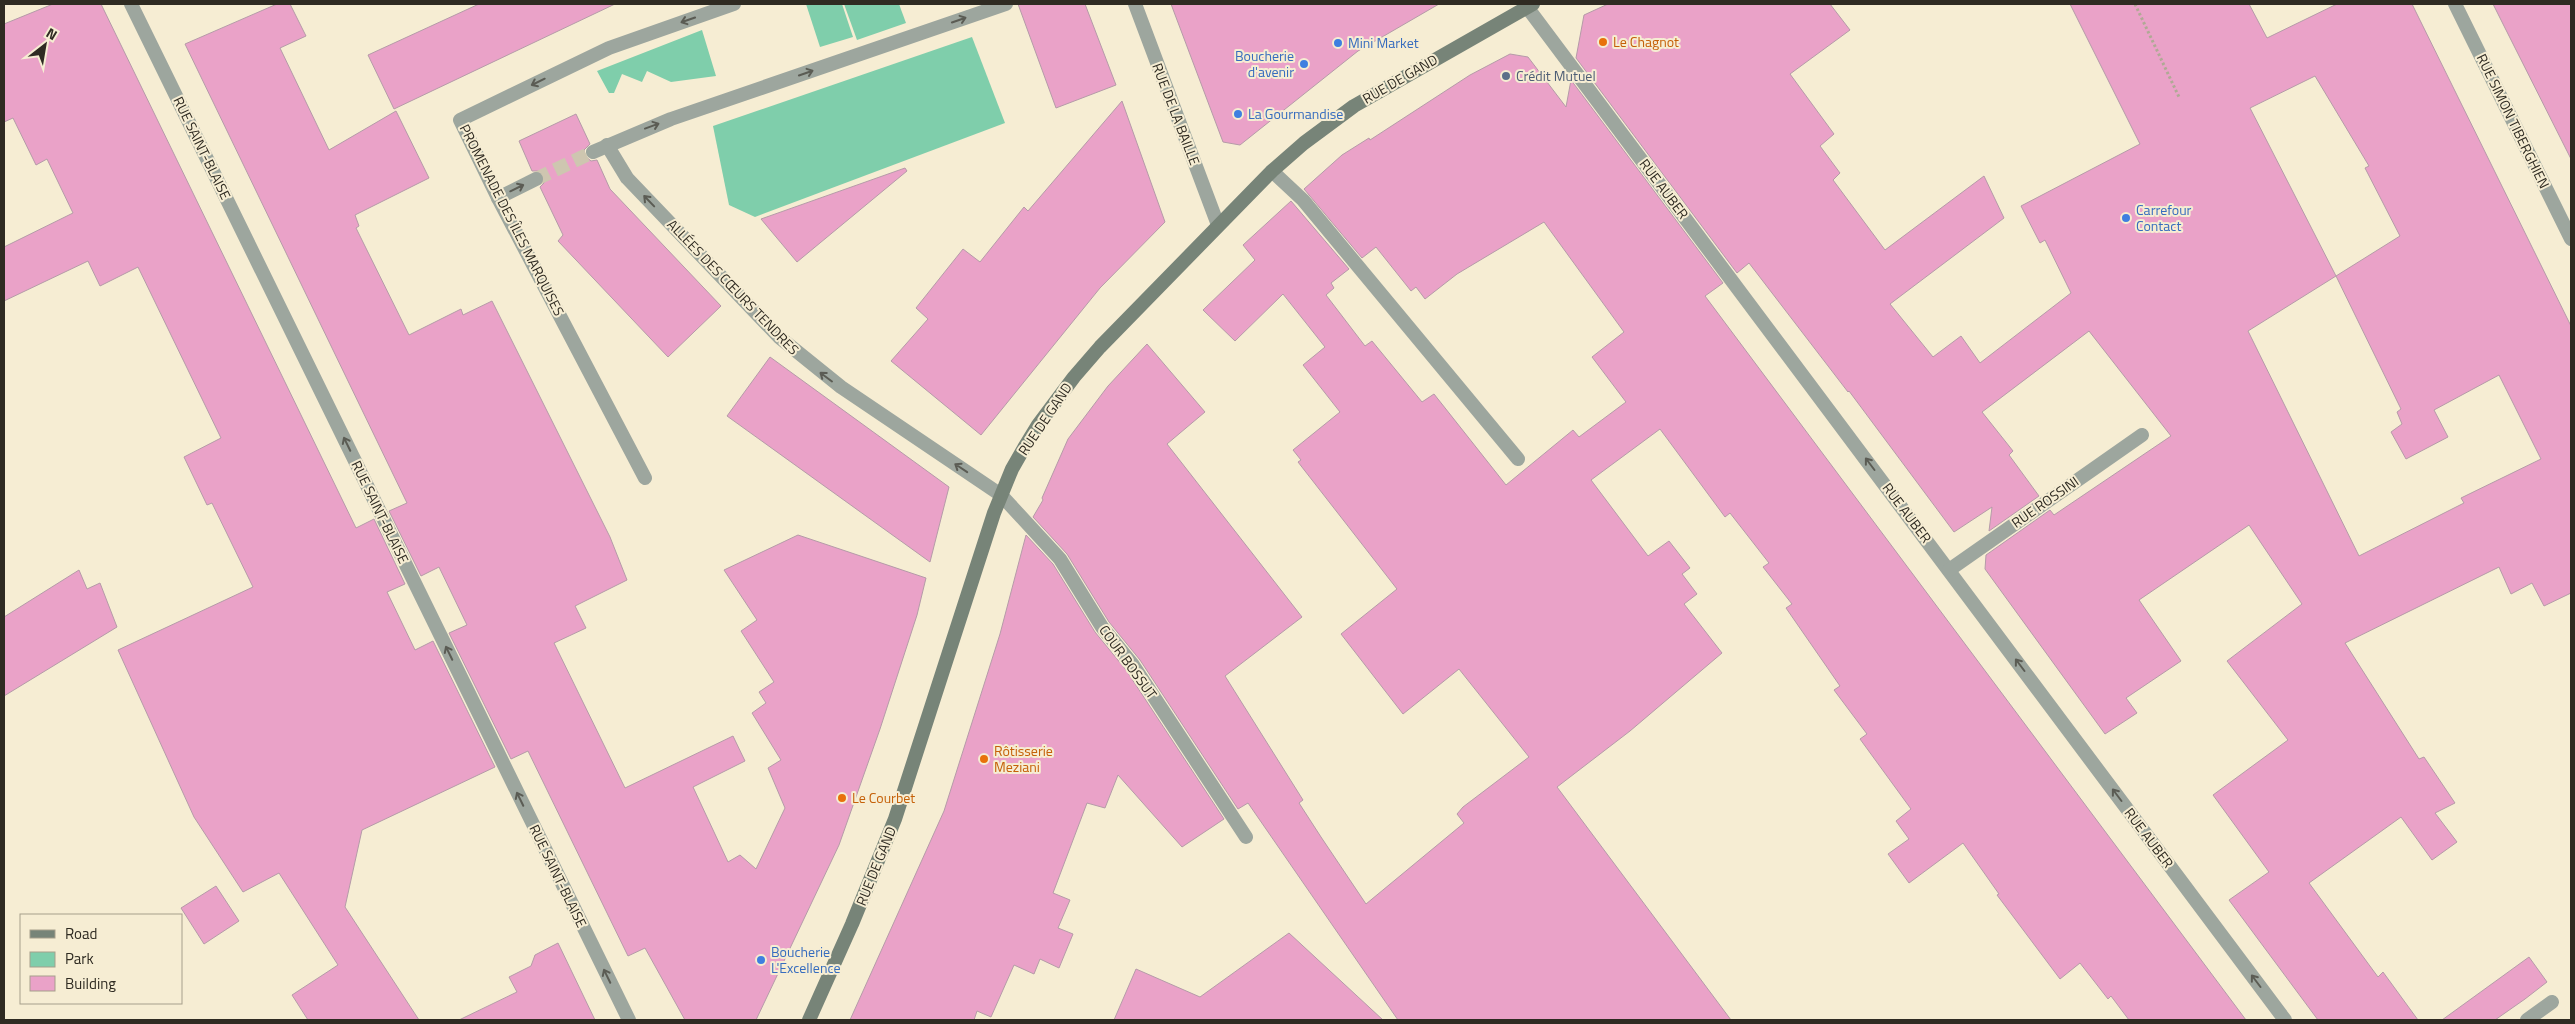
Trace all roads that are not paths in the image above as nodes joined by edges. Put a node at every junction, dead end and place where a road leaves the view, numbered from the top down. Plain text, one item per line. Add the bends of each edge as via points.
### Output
1 (131, 4) edge
2 (734, 4) edge
3 (1006, 4) edge
4 (1135, 4) edge
5 (2454, 4) edge
6 (1530, 5) edge
7 (607, 145) junction
8 (593, 152) tunnel mouth
9 (1272, 171) junction
10 (536, 179) tunnel mouth
11 (498, 198) junction
12 (1218, 225) junction
13 (2571, 239) edge
14 (2142, 435) dead end
15 (1518, 459) dead end
16 (645, 478) dead end
17 (1002, 495) junction
18 (1949, 570) junction
19 (1246, 837) dead end
20 (2552, 1002) dead end
21 (628, 1020) edge
22 (809, 1020) edge
23 (2285, 1020) edge
24 (2527, 1020) edge

21 -> 1 street, RUE SAINT-BLAISE
2 -> 11 street, PROMENADE DES ÎLES MARQUISES via 608,48 460,120
7 -> 3 street via 670,119
4 - 12 street, RUE DE LA BAILLE
5 - 13 street, RUE SIMON TIBERGHIEN
6 - 9 main road, RUE DE GAND via 1354,106
18 -> 6 street, RUE AUBER
7 - 8 street
17 -> 7 street, ALLÉES DES CŒURS TENDRES via 840,387 779,337 626,178
9 - 12 main road, RUE DE GAND
9 - 15 street via 1303,200
11 -> 10 street
11 - 16 street, PROMENADE DES ÎLES MARQUISES
12 - 17 main road, RUE DE GAND via 1074,377 1038,425 1012,469
14 - 18 street, RUE ROSSINI
17 - 19 street, COUR BOSSUT via 1060,560
17 - 22 main road, RUE DE GAND via 984,539 896,818 860,908
23 -> 18 street, RUE AUBER
20 - 24 street

